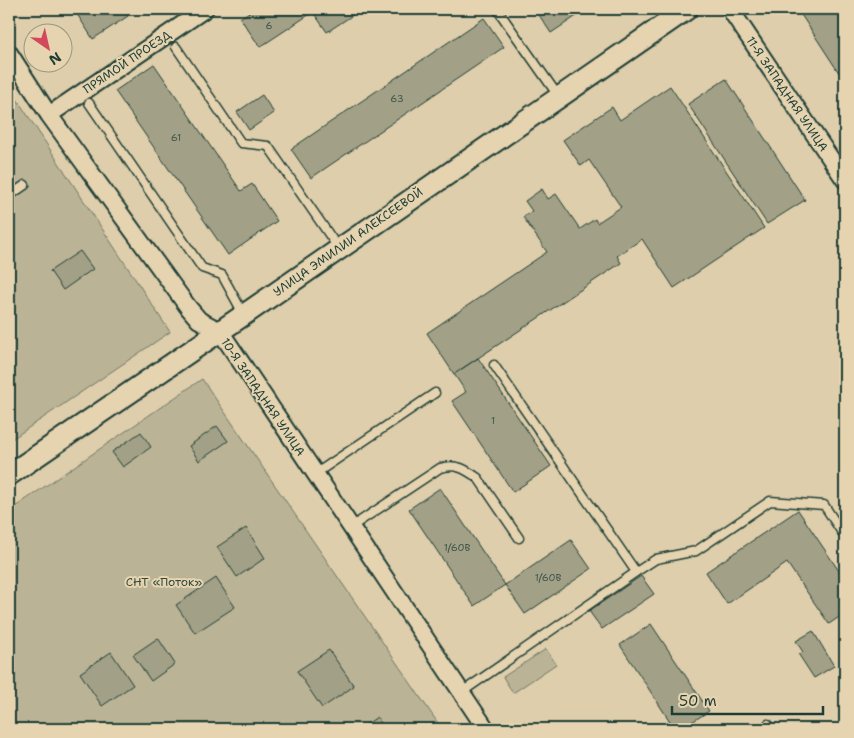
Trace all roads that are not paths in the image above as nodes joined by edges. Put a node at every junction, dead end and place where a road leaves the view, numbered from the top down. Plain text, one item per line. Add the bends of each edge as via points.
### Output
1 (205, 9) edge
2 (497, 9) edge
3 (687, 9) edge
4 (730, 9) edge
5 (663, 15) edge
6 (176, 48) dead end
7 (9, 53) edge
8 (559, 96) junction
9 (89, 103) dead end
10 (49, 115) junction
11 (845, 180) edge
12 (26, 185) dead end
13 (9, 196) edge
14 (339, 249) junction
15 (244, 314) junction
16 (220, 331) junction
17 (494, 365) dead end
18 (434, 393) dead end
19 (315, 474) junction
20 (9, 475) edge
21 (350, 527) junction
22 (845, 537) edge
23 (519, 538) dead end
24 (636, 572) junction
25 (462, 692) junction
26 (486, 729) edge

1 - 10 street, ПРЯМОЙ ПРОЕЗД
2 - 8 lane
3 - 5 street, УЛИЦА ЭМИЛИИ АЛЕКСЕЕВОЙ
4 - 11 street, 11-Я ЗАПАДНАЯ УЛИЦА
5 - 8 street, УЛИЦА ЭМИЛИИ АЛЕКСЕЕВОЙ
6 - 14 lane via 241,143 268,146
7 - 10 street, 10-Я ЗАПАДНАЯ УЛИЦА
8 - 14 street, УЛИЦА ЭМИЛИИ АЛЕКСЕЕВОЙ
9 - 15 lane via 202,268 222,274
10 - 16 street, 10-Я ЗАПАДНАЯ УЛИЦА via 188,307 199,320
12 - 13 lane
14 - 15 street, УЛИЦА ЭМИЛИИ АЛЕКСЕЕВОЙ
15 - 16 street, УЛИЦА ЭМИЛИИ АЛЕКСЕЕВОЙ
16 - 19 street, 10-Я ЗАПАДНАЯ УЛИЦА
16 - 20 street, УЛИЦА ЭМИЛИИ АЛЕКСЕЕВОЙ
17 - 24 lane
18 - 19 lane
19 - 21 street, 10-Я ЗАПАДНАЯ УЛИЦА
21 - 23 lane via 440,468 450,465 478,478
21 - 25 street, 10-Я ЗАПАДНАЯ УЛИЦА
22 - 24 lane via 824,504 770,502 696,551 656,559
24 - 25 lane
25 - 26 street, 10-Я ЗАПАДНАЯ УЛИЦА

